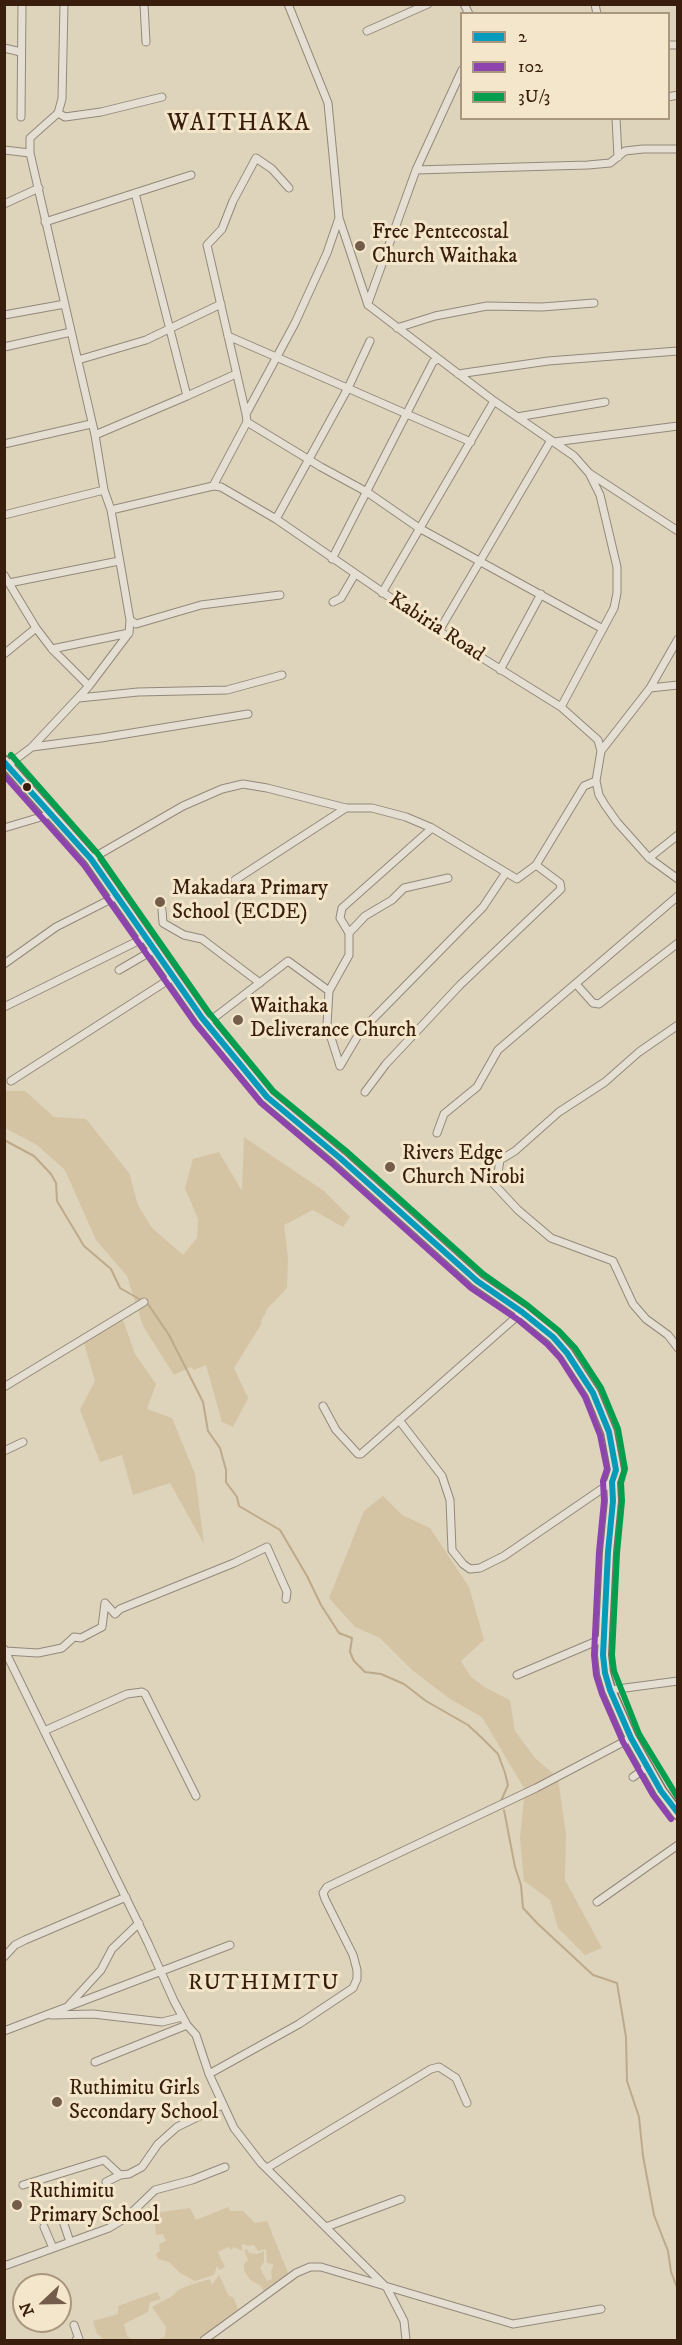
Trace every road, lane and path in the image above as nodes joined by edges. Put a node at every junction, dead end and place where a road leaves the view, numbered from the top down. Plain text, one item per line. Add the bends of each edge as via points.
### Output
1 (22, 4) edge
2 (64, 4) edge
3 (144, 4) edge
4 (288, 4) edge
5 (428, 4) edge
6 (367, 31) dead end
7 (146, 42) dead end
8 (4, 48) edge
9 (21, 52) junction
10 (460, 79) edge
11 (162, 97) dead end
12 (58, 113) junction
13 (21, 117) dead end
14 (616, 120) edge
15 (678, 149) edge
16 (4, 150) edge
17 (30, 153) junction
18 (618, 157) junction
19 (416, 170) junction
20 (191, 175) dead end
21 (39, 188) junction
22 (289, 188) dead end
23 (135, 194) junction
24 (4, 204) edge
25 (339, 218) junction
26 (45, 222) junction
27 (594, 303) dead end
28 (65, 304) junction
29 (221, 304) junction
30 (368, 305) junction
31 (4, 315) edge
32 (170, 327) junction
33 (397, 328) junction
34 (71, 332) junction
35 (228, 336) junction
36 (370, 341) dead end
37 (4, 346) edge
38 (678, 351) edge
39 (277, 357) junction
40 (438, 359) junction
41 (78, 360) junction
42 (236, 374) junction
43 (458, 374) junction
44 (348, 388) junction
45 (187, 396) junction
46 (494, 401) junction
47 (605, 402) dead end
48 (408, 415) junction
49 (517, 417) junction
50 (247, 418) junction
51 (91, 424) junction
52 (678, 426) edge
53 (95, 435) junction
54 (552, 441) junction
55 (471, 442) junction
56 (4, 444) edge
57 (309, 458) junction
58 (589, 473) junction
59 (213, 486) junction
60 (104, 490) junction
61 (367, 492) junction
62 (111, 510) junction
63 (4, 515) edge
64 (276, 519) junction
65 (419, 528) junction
66 (678, 531) edge
67 (332, 559) junction
68 (119, 561) junction
69 (479, 563) junction
70 (355, 574) junction
71 (6, 578) edge
72 (382, 593) junction
73 (280, 594) dead end
74 (541, 594) junction
75 (333, 602) dead end
76 (130, 620) junction
77 (36, 628) junction
78 (603, 629) junction
79 (439, 631) junction
80 (129, 633) junction
81 (678, 639) edge
82 (52, 649) junction
83 (4, 654) edge
84 (500, 670) junction
85 (282, 675) dead end
86 (678, 685) edge
87 (89, 686) junction
88 (650, 688) junction
89 (79, 698) junction
90 (561, 707) junction
91 (248, 714) dead end
92 (32, 747) junction
93 (601, 751) junction
94 (6, 763) edge
95 (596, 781) junction
96 (346, 808) junction
97 (51, 814) junction
98 (4, 828) edge
99 (432, 828) junction
100 (678, 836) edge
101 (649, 858) junction
102 (91, 859) junction
103 (536, 865) junction
104 (505, 874) junction
105 (448, 878) dead end
106 (678, 879) edge
107 (235, 880) dead end
108 (117, 896) junction
109 (678, 896) edge
110 (162, 910) dead end
111 (350, 933) junction
112 (146, 937) junction
113 (678, 943) edge
114 (155, 950) junction
115 (4, 964) edge
116 (119, 969) dead end
117 (173, 977) junction
118 (260, 983) junction
119 (576, 984) junction
120 (329, 991) junction
121 (4, 1007) edge
122 (206, 1024) junction
123 (678, 1025) edge
124 (11, 1080) dead end
125 (365, 1092) dead end
126 (437, 1133) dead end
127 (144, 1302) dead end
128 (522, 1312) junction
129 (678, 1348) edge
130 (4, 1387) edge
131 (323, 1406) dead end
132 (399, 1420) junction
133 (23, 1442) dead end
134 (4, 1451) edge
135 (612, 1482) junction
136 (286, 1599) dead end
137 (604, 1638) junction
138 (5, 1650) edge
139 (517, 1675) dead end
140 (678, 1681) edge
141 (610, 1690) junction
142 (44, 1731) junction
143 (631, 1738) junction
144 (647, 1767) junction
145 (633, 1777) dead end
146 (196, 1796) dead end
147 (678, 1814) edge
148 (678, 1845) edge
149 (126, 1897) junction
150 (597, 1902) dead end
151 (139, 1923) junction
152 (230, 1945) dead end
153 (4, 1957) edge
154 (160, 1971) junction
155 (67, 2007) junction
156 (45, 2015) junction
157 (182, 2017) junction
158 (187, 2025) junction
159 (4, 2031) edge
160 (95, 2062) dead end
161 (208, 2074) junction
162 (467, 2103) dead end
163 (222, 2105) junction
164 (225, 2167) dead end
165 (267, 2168) junction
166 (120, 2175) junction
167 (106, 2182) dead end
168 (23, 2185) dead end
169 (401, 2199) dead end
170 (64, 2224) dead end
171 (326, 2227) junction
172 (44, 2228) dead end
173 (70, 2242) junction
174 (53, 2248) junction
175 (4, 2266) edge
176 (387, 2288) junction
177 (601, 2309) dead end
178 (74, 2325) dead end
179 (76, 2340) edge
180 (204, 2340) edge
181 (406, 2340) edge

1 - 9 street
2 - 12 street via 62,99
3 - 7 street
4 - 25 street via 328,103
5 - 6 street
8 - 9 street
9 - 13 street
10 - 19 street
11 - 12 street via 101,112 65,117
12 - 17 street via 30,138
14 - 18 street
15 - 18 street via 643,148 625,151
16 - 17 street
17 - 21 street
18 - 19 street via 610,163 588,165
19 - 30 street
20 - 23 street
21 - 24 street
21 - 26 street
22 - 29 street via 256,158 222,229 207,243
23 - 26 street
23 - 32 street
25 - 30 street
25 - 39 street via 327,253
26 - 28 street
27 - 33 street via 542,308 487,306
28 - 31 street
28 - 34 street
29 - 32 street
29 - 35 street
30 - 33 street
32 - 41 street via 146,340
32 - 45 street
33 - 40 street
34 - 37 street
34 - 41 street
35 - 39 street
35 - 42 street
36 - 44 street
38 - 43 street via 548,361
39 - 44 street
39 - 50 street
40 - 43 street
40 - 48 street
41 - 51 street
42 - 45 street
42 - 50 street
43 - 46 street
44 - 48 street
44 - 57 street
45 - 53 street
46 - 49 street
46 - 55 street
47 - 49 street
48 - 55 street
48 - 61 street
49 - 54 street
50 - 57 street
50 - 59 street
51 - 53 street
51 - 56 street
52 - 54 street
53 - 60 street
54 - 58 street via 574,456
54 - 69 street via 519,490
55 - 65 street
57 - 61 street
57 - 64 street
58 - 66 street
58 - 78 street via 602,504 617,567 614,608
59 - 62 street
59 - 64 street, Kabiria Road
60 - 62 street
60 - 63 street
61 - 65 street
61 - 67 street
62 - 68 street
64 - 67 street, Kabiria Road
65 - 69 street
65 - 72 street
67 - 70 street, Kabiria Road
68 - 71 street via 9,583
68 - 76 street
69 - 74 street
69 - 79 street
70 - 72 street, Kabiria Road
70 - 75 street via 340,598
71 - 77 street
72 - 79 street, Kabiria Road
73 - 76 street via 201,605 136,624
74 - 78 street
74 - 84 street
76 - 80 street
77 - 82 street
77 - 83 street
78 - 90 street
79 - 84 street, Kabiria Road
80 - 82 street
80 - 87 street
81 - 88 street
82 - 87 street
84 - 90 street, Kabiria Road
85 - 89 street via 227,690
86 - 88 street
87 - 89 street
88 - 93 street
89 - 92 street
90 - 93 street, Kabiria Road via 598,740
91 - 92 street
92 - 94 street
93 - 95 street
94 - 97 main road
95 - 101 street via 610,814
95 - 103 street via 584,786
96 - 99 street via 372,808
96 - 102 street via 243,784 183,806
96 - 107 street
97 - 98 street
97 - 102 main road
99 - 104 street
99 - 111 street via 342,908 340,918
100 - 101 street
101 - 106 street
102 - 108 main road
103 - 104 street via 517,879
103 - 125 street via 560,883 561,889 460,985
104 - 120 street via 483,907 360,1032 340,1066 327,1025
105 - 111 street via 404,888 365,916
108 - 112 main road
108 - 115 street via 56,927
109 - 119 street
110 - 118 street via 163,923 184,935 202,939
111 - 120 street via 349,955
112 - 114 main road
112 - 121 street
113 - 119 street via 599,1004 592,1003
114 - 116 street
114 - 117 main road
117 - 122 main road
117 - 124 street
118 - 120 street via 288,962
118 - 122 street
119 - 126 street via 498,1050 477,1087 444,1114
122 - 128 main road via 267,1097 477,1281
123 - 129 street via 500,1160 497,1179 490,1180 551,1238 613,1262 633,1304
127 - 130 street
128 - 132 street
128 - 135 main road via 553,1337 593,1393 609,1432 616,1470
131 - 132 street via 336,1430 358,1454
132 - 135 street via 442,1476 451,1509 452,1550 470,1569 504,1556
133 - 134 street
135 - 137 main road
136 - 138 street via 287,1592 267,1547 115,1614 105,1603 102,1628 81,1638 74,1637 62,1648 38,1653
137 - 139 street
137 - 141 main road via 605,1673
138 - 142 street
140 - 141 street
141 - 143 main road
142 - 146 street via 127,1694 142,1692
142 - 149 street
143 - 144 main road
143 - 161 street via 536,1788 327,1887 323,1893 357,1970 353,1988 299,2024
144 - 145 street
144 - 147 main road
148 - 150 street
149 - 151 street
149 - 153 street via 25,1940
151 - 154 street
151 - 155 street via 112,1949 101,1970
152 - 154 street
154 - 155 street
154 - 157 street
155 - 156 street
156 - 157 street via 93,2014 162,2022
156 - 159 street
157 - 158 street
158 - 160 street
158 - 161 street via 196,2035
161 - 163 street
162 - 165 street via 456,2078 439,2067 431,2069
163 - 165 street via 242,2141
163 - 166 street via 177,2127 158,2144 142,2167
164 - 173 street via 155,2190 127,2217
165 - 171 street
166 - 167 street
166 - 168 street via 104,2160
169 - 171 street
170 - 173 street
171 - 176 street
172 - 174 street
173 - 174 street
174 - 175 street
176 - 177 street via 513,2324
176 - 180 street via 310,2267
176 - 181 street via 404,2321
178 - 179 street via 79,2339

